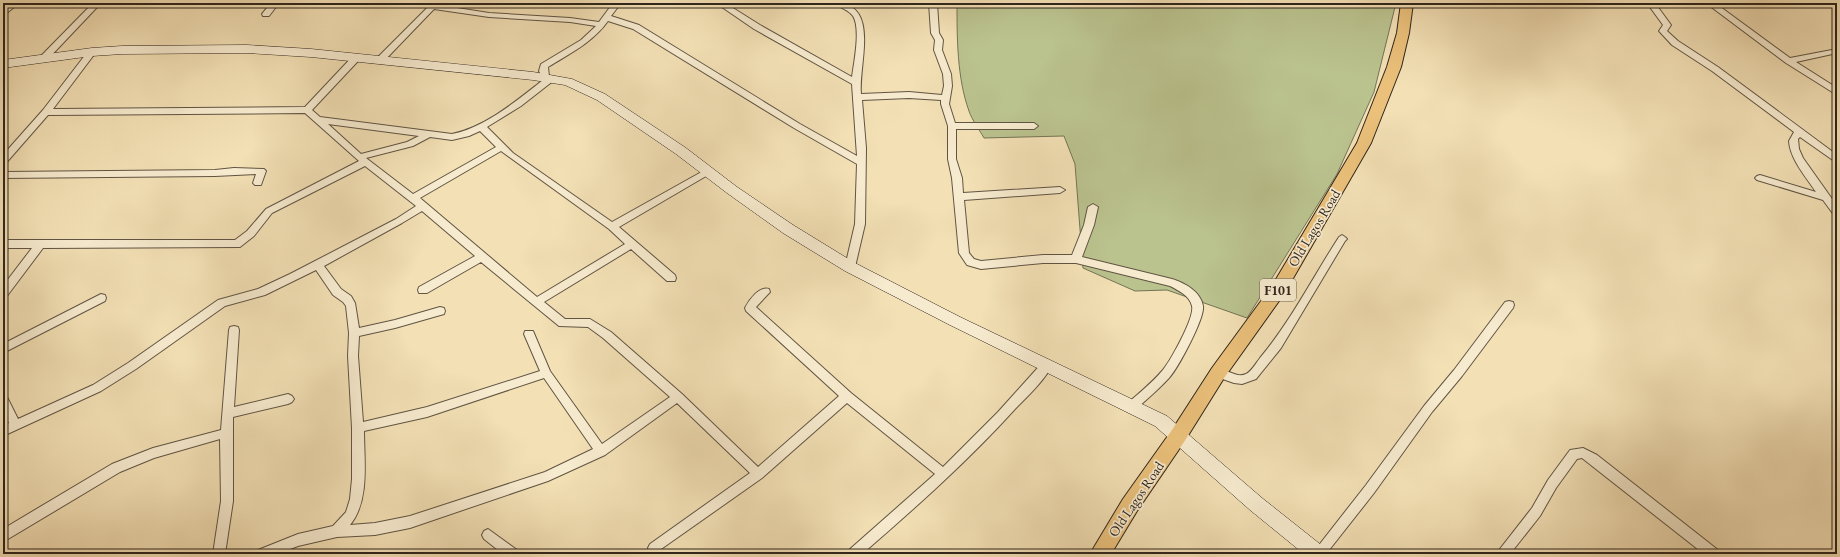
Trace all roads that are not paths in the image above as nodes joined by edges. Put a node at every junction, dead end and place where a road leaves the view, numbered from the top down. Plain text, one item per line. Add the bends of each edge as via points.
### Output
1 (15, 3) edge
2 (97, 3) edge
3 (275, 3) edge
4 (617, 3) edge
5 (720, 3) edge
6 (839, 3) edge
7 (933, 3) edge
8 (1407, 3) edge
9 (1651, 3) edge
10 (1710, 3) edge
11 (1806, 3) edge
12 (1837, 4) edge
13 (434, 5) edge
14 (3, 14) edge
15 (266, 14) dead end
16 (608, 18) junction
17 (602, 26) junction
18 (1837, 51) edge
19 (92, 52) junction
20 (44, 58) junction
21 (356, 58) junction
22 (380, 60) junction
23 (1788, 61) junction
24 (3, 64) edge
25 (842, 73) junction
26 (856, 73) junction
27 (548, 79) junction
28 (856, 83) junction
29 (1837, 92) edge
30 (858, 98) junction
31 (945, 98) junction
32 (307, 110) junction
33 (46, 112) junction
34 (319, 120) junction
35 (952, 126) junction
36 (1034, 126) dead end
37 (481, 127) junction
38 (1799, 132) junction
39 (427, 134) junction
40 (502, 147) junction
41 (362, 159) junction
42 (1837, 160) edge
43 (3, 161) edge
44 (862, 163) junction
45 (708, 172) junction
46 (3, 175) edge
47 (1760, 178) dead end
48 (258, 183) dead end
49 (1060, 190) dead end
50 (959, 197) junction
51 (412, 198) junction
52 (1827, 198) junction
53 (422, 206) junction
54 (1093, 207) dead end
55 (1837, 214) edge
56 (612, 227) junction
57 (1342, 239) dead end
58 (3, 244) edge
59 (40, 244) junction
60 (632, 244) junction
61 (482, 257) junction
62 (1076, 259) junction
63 (318, 265) junction
64 (850, 267) junction
65 (670, 278) dead end
66 (423, 290) dead end
67 (765, 292) dead end
68 (3, 293) edge
69 (101, 298) dead end
70 (537, 302) junction
71 (1509, 304) dead end
72 (440, 311) dead end
73 (234, 330) dead end
74 (354, 333) junction
75 (529, 334) dead end
76 (3, 349) edge
77 (1047, 365) junction
78 (546, 373) junction
79 (1218, 373) junction
80 (847, 396) junction
81 (678, 397) junction
82 (288, 399) dead end
83 (3, 400) edge
84 (1132, 406) junction
85 (229, 413) junction
86 (15, 425) junction
87 (358, 428) junction
88 (3, 431) edge
89 (226, 433) junction
90 (1178, 436) junction
91 (601, 451) junction
92 (942, 473) junction
93 (758, 474) junction
94 (337, 531) junction
95 (488, 535) dead end
96 (3, 536) edge
97 (654, 548) dead end
98 (268, 553) edge
99 (219, 554) edge
100 (513, 554) edge
101 (853, 554) edge
102 (1100, 554) edge
103 (1318, 554) edge
104 (1502, 554) edge
105 (1714, 554) edge

1 - 14 street
2 - 20 street
3 - 15 street
4 - 16 street
5 - 25 street via 757,27
6 - 26 street via 854,14 860,23
7 - 31 street via 935,33 939,40 938,50 948,74
8 - 79 main road, Old Lagos Road / F101 via 1403,33 1392,74 1364,143 1278,290
9 - 38 street via 1667,25 1663,31 1672,39
10 - 23 street
11 - 12 street
13 - 17 street via 489,15 570,20
13 - 22 street
16 - 17 street
16 - 44 street via 630,24 655,38
17 - 27 street via 584,42 544,66 543,71
18 - 23 street
19 - 20 street
19 - 21 street via 247,49 312,52
19 - 33 street
20 - 24 street
21 - 22 street
21 - 32 street
22 - 27 street
23 - 29 street
25 - 26 street
25 - 28 street
26 - 28 street
27 - 37 street via 518,104
27 - 45 street via 568,82 601,97
28 - 30 street
30 - 31 street via 909,95
30 - 44 street
31 - 35 street
32 - 33 street
32 - 34 street
33 - 43 street
34 - 39 street
34 - 41 street
35 - 36 street
35 - 50 street via 952,159
37 - 39 street via 452,137
37 - 40 street
38 - 42 street
38 - 52 street via 1794,137 1793,144 1801,162
39 - 41 street via 410,144
40 - 51 street
40 - 56 street
41 - 51 street
41 - 59 street via 269,211 244,240 237,244
44 - 64 street via 860,224
45 - 56 street
45 - 64 street via 788,229
46 - 48 street via 261,171
47 - 52 street
49 - 50 street
50 - 62 street via 964,253 972,264 981,266 1043,259
51 - 53 street
52 - 55 street
53 - 61 street
53 - 63 street
54 - 62 street via 1089,226
56 - 60 street
57 - 79 street via 1277,345 1252,376 1242,380
58 - 59 street
59 - 68 street
60 - 65 street
60 - 70 street
61 - 66 street
61 - 70 street
62 - 84 street via 1172,282 1184,288 1198,307 1195,320 1167,373
63 - 74 street via 337,292 347,300
63 - 86 street via 261,292 222,303 97,388
64 - 77 street
67 - 80 street via 750,308
69 - 76 street
70 - 81 street via 563,323 590,323
71 - 103 street
72 - 74 street
73 - 85 street
74 - 87 street
75 - 78 street
77 - 84 street
77 - 92 street via 1022,395
78 - 87 street via 427,412
78 - 91 street
79 - 90 main road, Old Lagos Road / F101
80 - 92 street
80 - 93 street
81 - 91 street
81 - 93 street
82 - 85 street
83 - 86 street
84 - 90 street via 1161,421
85 - 89 street
86 - 88 street
87 - 94 street via 356,499 351,515
89 - 96 street via 153,453 116,468
89 - 99 street via 227,502
90 - 102 main road, Old Lagos Road / F101
90 - 103 street
91 - 94 street via 548,476 410,522 376,529
92 - 101 street
93 - 97 street
94 - 98 street via 298,540
95 - 100 street
104 - 105 street via 1536,512 1574,454 1593,458

